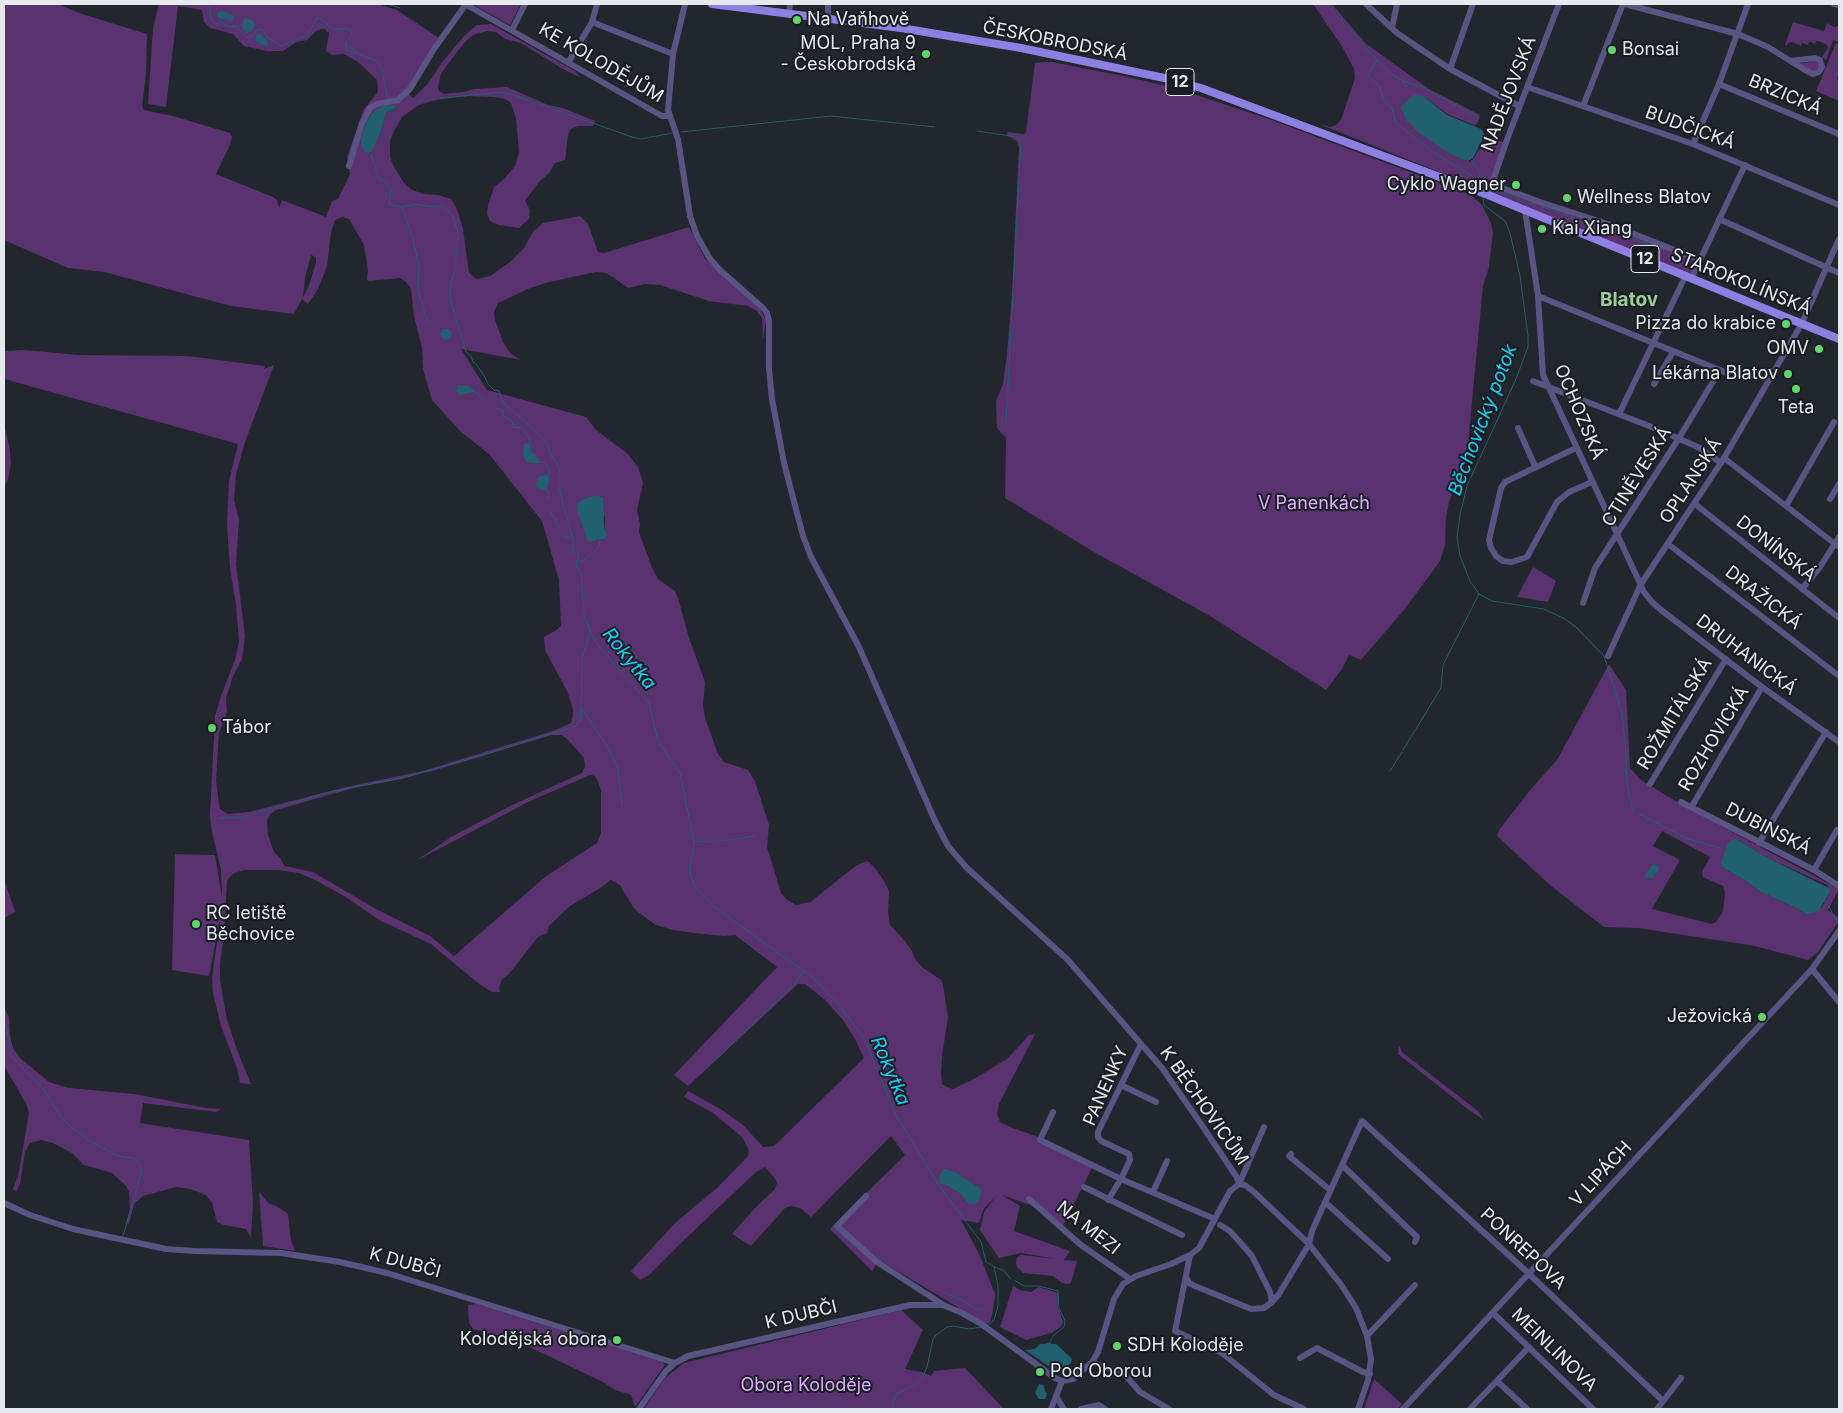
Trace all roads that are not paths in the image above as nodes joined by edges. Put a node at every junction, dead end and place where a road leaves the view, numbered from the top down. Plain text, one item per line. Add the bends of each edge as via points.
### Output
1 (466, 4) edge
2 (525, 4) edge
3 (597, 4) edge
4 (685, 4) edge
5 (712, 4) edge
6 (790, 4) edge
7 (828, 4) edge
8 (1366, 4) edge
9 (1397, 4) edge
10 (1473, 4) edge
11 (1559, 4) edge
12 (1624, 4) edge
13 (1748, 4) edge
14 (1834, 4) edge
15 (1839, 5) edge
16 (750, 7) edge
17 (789, 14) junction
18 (828, 19) junction
19 (592, 22) junction
20 (1392, 28) junction
21 (512, 30) junction
22 (1738, 34) junction
23 (673, 54) junction
24 (1790, 61) dead end
25 (568, 63) junction
26 (1450, 69) junction
27 (1719, 84) junction
28 (1527, 87) junction
29 (1520, 106) junction
30 (1583, 106) junction
31 (670, 116) junction
32 (1839, 134) edge
33 (1693, 144) junction
34 (1381, 154) joint
35 (1745, 165) junction
36 (349, 166) dead end
37 (1492, 184) junction
38 (1488, 195) junction
39 (1839, 205) edge
40 (1526, 210) junction
41 (1719, 219) junction
42 (1839, 239) edge
43 (1700, 260) junction
44 (1826, 267) junction
45 (1839, 273) edge
46 (1689, 276) junction
47 (1538, 296) junction
48 (1802, 322) junction
49 (1839, 339) edge
50 (1653, 344) junction
51 (1673, 352) junction
52 (1720, 370) junction
53 (1728, 373) dead end
54 (1533, 381) dead end
55 (1654, 384) dead end
56 (1548, 387) junction
57 (1619, 414) junction
58 (1834, 422) dead end
59 (1518, 428) dead end
60 (1657, 429) dead end
61 (1676, 437) junction
62 (1576, 448) junction
63 (1723, 460) junction
64 (1535, 466) junction
65 (1592, 482) junction
66 (1839, 484) edge
67 (1830, 499) dead end
68 (1695, 504) junction
69 (1786, 506) junction
70 (1618, 536) junction
71 (1839, 537) edge
72 (1668, 544) junction
73 (1837, 545) edge
74 (1642, 584) junction
75 (1802, 589) junction
76 (1583, 603) dead end
77 (1839, 618) edge
78 (1608, 656) dead end
79 (1726, 658) junction
80 (1839, 676) edge
81 (1762, 687) junction
82 (1826, 732) junction
83 (1839, 742) edge
84 (1650, 784) dead end
85 (1681, 802) dead end
86 (1692, 806) junction
87 (1836, 830) dead end
88 (1759, 843) junction
89 (1814, 870) junction
90 (1839, 886) edge
91 (1839, 930) edge
92 (1812, 969) junction
93 (1839, 1002) edge
94 (1141, 1044) junction
95 (1121, 1084) junction
96 (1156, 1102) dead end
97 (1054, 1112) dead end
98 (1264, 1127) dead end
99 (1291, 1154) dead end
100 (1166, 1161) dead end
101 (1342, 1165) junction
102 (1121, 1179) junction
103 (1239, 1184) junction
104 (1084, 1187) dead end
105 (1330, 1190) junction
106 (1153, 1192) junction
107 (866, 1196) dead end
108 (1029, 1199) dead end
109 (1108, 1200) junction
110 (1325, 1202) junction
111 (4, 1204) edge
112 (1215, 1219) junction
113 (1220, 1225) dead end
114 (1182, 1235) dead end
115 (1414, 1242) dead end
116 (1309, 1244) junction
117 (1190, 1255) junction
118 (1388, 1259) dead end
119 (1529, 1274) junction
120 (1186, 1276) junction
121 (1130, 1278) junction
122 (1415, 1285) dead end
123 (1272, 1302) junction
124 (943, 1305) junction
125 (1493, 1313) junction
126 (1367, 1336) junction
127 (1529, 1347) junction
128 (1300, 1358) dead end
129 (1092, 1362) junction
130 (675, 1363) junction
131 (1370, 1374) junction
132 (1681, 1378) dead end
133 (1062, 1381) junction
134 (1497, 1381) junction
135 (1057, 1398) junction
136 (1664, 1401) junction
137 (640, 1409) edge
138 (1051, 1409) edge
139 (1064, 1409) edge
140 (1081, 1409) edge
141 (1106, 1409) edge
142 (1169, 1409) edge
143 (1304, 1409) edge
144 (1358, 1409) edge
145 (1403, 1409) edge
146 (1470, 1409) edge
147 (1527, 1409) edge
148 (1593, 1409) edge
149 (1657, 1409) edge

1 - 21 street, KE KOLODĚJŮM
1 - 36 street via 404,96 373,105 368,111
2 - 21 street
3 - 19 street
4 - 23 street, K BĚCHOVICŮM
5 - 16 main road, ČESKOBRODSKÁ / 12
6 - 17 street
7 - 18 street
8 - 20 street
9 - 20 street
10 - 26 street
11 - 28 street, NADĚJOVSKÁ
12 - 22 street
12 - 30 street
13 - 22 street
14 - 15 street
16 - 17 main road, ČESKOBRODSKÁ / 12
17 - 18 main road, ČESKOBRODSKÁ / 12
18 - 34 main road, ČESKOBRODSKÁ / 12 via 1021,48 1169,79 1234,99
19 - 23 street
19 - 25 street
20 - 26 street
21 - 25 street, KE KOLODĚJŮM
22 - 24 street
22 - 27 street
23 - 31 street, K BĚCHOVICŮM
25 - 31 street, KE KOLODĚJŮM via 662,116
26 - 29 street
27 - 32 street, BRZICKÁ
27 - 33 street
28 - 29 street, NADĚJOVSKÁ
28 - 30 street, BUDČICKÁ
29 - 37 street, NADĚJOVSKÁ
30 - 33 street, BUDČICKÁ
31 - 94 street, K BĚCHOVICŮM via 678,139 690,216 703,248 720,270 767,314 772,399 803,536 859,647 935,821 966,868 1068,960
33 - 35 street, BUDČICKÁ
34 - 38 main road, STAROKOLÍNSKÁ / 12
35 - 39 street, BUDČICKÁ
35 - 41 street
37 - 38 street, NADĚJOVSKÁ
37 - 43 street, STAROKOLÍNSKÁ
38 - 40 main road, STAROKOLÍNSKÁ / 12
40 - 46 main road, STAROKOLÍNSKÁ / 12
40 - 47 street, OCHOZSKÁ
41 - 43 street
41 - 44 street
42 - 44 street, OPLANSKÁ
43 - 46 street
44 - 45 street
44 - 48 street, OPLANSKÁ
46 - 48 main road, STAROKOLÍNSKÁ / 12
46 - 50 street
47 - 50 street
47 - 56 street, OCHOZSKÁ via 1543,375
48 - 49 main road, STAROKOLÍNSKÁ / 12
48 - 63 street, OPLANSKÁ
50 - 51 street
50 - 57 street
51 - 52 street
51 - 55 street
52 - 53 street
52 - 61 street, CTINĚVESKÁ
54 - 56 street
56 - 57 street
56 - 62 street, OCHOZSKÁ
57 - 60 street
58 - 69 street
59 - 64 street
61 - 63 street
61 - 70 street, CTINĚVESKÁ
62 - 64 street
62 - 65 street, OCHOZSKÁ
63 - 68 street, OPLANSKÁ
63 - 69 street
64 - 65 street via 1511,478 1501,488 1489,540 1496,556 1503,560 1512,562 1528,557 1557,502 1569,492
65 - 70 street, OCHOZSKÁ
66 - 67 street
68 - 72 street, OPLANSKÁ
68 - 75 street, DONÍNSKÁ
69 - 73 street
70 - 74 street, OCHOZSKÁ
70 - 76 street, CTINĚVESKÁ via 1596,568
71 - 73 street
72 - 74 street, OPLANSKÁ
72 - 80 street, DRAŽICKÁ
73 - 75 street
74 - 78 street, OPLANSKÁ
74 - 79 street, DRUHANICKÁ via 1652,602
75 - 77 street, DONÍNSKÁ
79 - 81 street, DRUHANICKÁ
79 - 84 street, ROŽMITÁLSKÁ
81 - 82 street, DRUHANICKÁ
81 - 86 street, ROZHOVICKÁ
82 - 83 street, DRUHANICKÁ
82 - 88 street
85 - 86 street, DUBINSKÁ
86 - 88 street, DUBINSKÁ
87 - 89 street
88 - 89 street, DUBINSKÁ
89 - 90 street, DUBINSKÁ
91 - 92 street, V LIPÁCH
92 - 93 street
92 - 119 street, V LIPÁCH
94 - 95 street, PANENKY
94 - 103 street, K BĚCHOVICŮM via 1200,1121
95 - 96 street
95 - 102 street, PANENKY via 1098,1132 1101,1141 1129,1154 1130,1160
97 - 102 street via 1040,1140
98 - 103 street
99 - 105 street via 1289,1156
100 - 106 street
101 - 105 street
101 - 115 street via 1417,1237
101 - 119 street, PONREPOVA via 1362,1121
102 - 106 street
102 - 109 street
103 - 112 street via 1230,1191
103 - 116 street, K BĚCHOVICŮM via 1250,1188
104 - 109 street
105 - 110 street
106 - 112 street
107 - 124 street via 837,1226 877,1262
108 - 121 street, NA MEZI via 1081,1246
109 - 114 street
110 - 116 street
110 - 118 street
111 - 130 street, K DUBČI via 73,1229 152,1246 330,1260 387,1273
112 - 117 street via 1205,1239
113 - 123 street via 1230,1231 1252,1256
116 - 123 street
116 - 126 street, K BĚCHOVICŮM via 1356,1308
117 - 120 street
117 - 121 street
119 - 125 street, V LIPÁCH
119 - 136 street, PONREPOVA
120 - 123 street via 1189,1283 1251,1309 1264,1308
120 - 143 street via 1175,1331 1222,1353 1274,1395
121 - 129 street via 1118,1290
122 - 126 street
124 - 130 street, K DUBČI via 910,1305 696,1353
124 - 133 street, K DUBČI via 980,1323
125 - 127 street, MEINLINOVA
125 - 145 street, V LIPÁCH
126 - 131 street, K BĚCHOVICŮM
127 - 134 street
127 - 148 street, MEINLINOVA
128 - 131 street via 1317,1348
129 - 133 street via 1076,1377
129 - 142 street via 1126,1376 1140,1392
130 - 137 street
131 - 144 street, K BĚCHOVICŮM
132 - 136 street
133 - 135 street
134 - 146 street
134 - 147 street
135 - 138 street
135 - 139 street
136 - 149 street
140 - 141 street via 1099,1405

